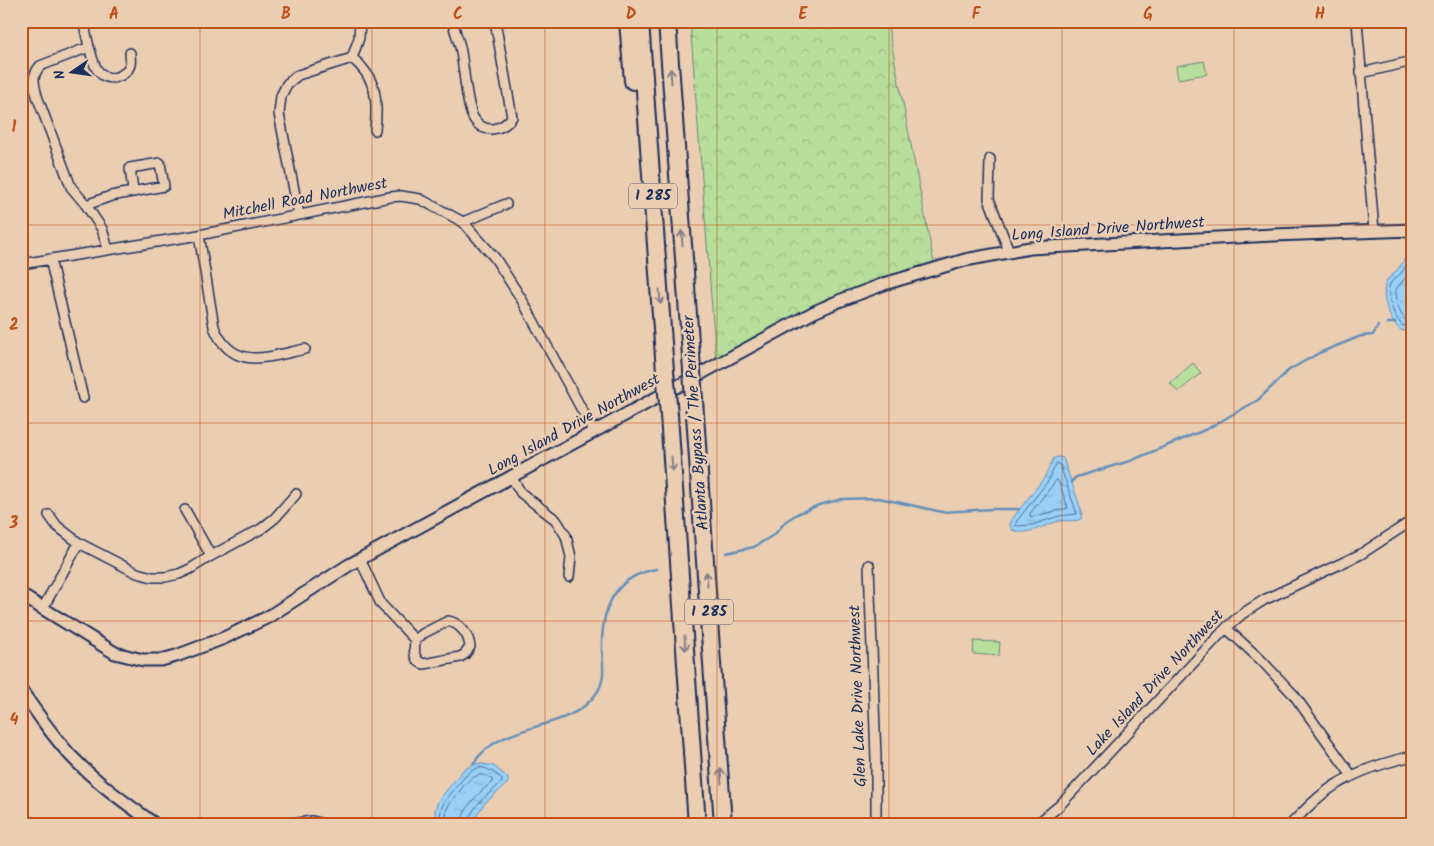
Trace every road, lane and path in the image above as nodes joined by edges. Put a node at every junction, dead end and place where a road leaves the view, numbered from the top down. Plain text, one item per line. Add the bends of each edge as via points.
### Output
1 (89, 21) edge
2 (360, 21) edge
3 (453, 21) edge
4 (495, 21) edge
5 (628, 21) edge
6 (640, 21) edge
7 (667, 21) edge
8 (1357, 21) edge
9 (89, 47) junction
10 (130, 53) dead end
11 (352, 58) junction
12 (1413, 61) edge
13 (1361, 73) junction
14 (375, 130) dead end
15 (990, 159) dead end
16 (133, 191) dead end
17 (506, 204) dead end
18 (86, 205) junction
19 (299, 215) junction
20 (463, 222) junction
21 (1413, 230) edge
22 (1374, 231) junction
23 (199, 234) junction
24 (108, 249) junction
25 (1009, 251) junction
26 (50, 259) junction
27 (21, 264) edge
28 (658, 268) junction
29 (305, 349) dead end
30 (82, 398) dead end
31 (594, 432) junction
32 (512, 478) junction
33 (296, 494) dead end
34 (185, 510) dead end
35 (49, 515) dead end
36 (1413, 520) edge
37 (79, 543) junction
38 (211, 556) junction
39 (360, 559) junction
40 (869, 565) dead end
41 (569, 577) dead end
42 (21, 595) edge
43 (43, 608) junction
44 (1226, 628) junction
45 (415, 640) junction
46 (21, 690) edge
47 (1413, 756) edge
48 (1352, 776) junction
49 (156, 825) edge
50 (284, 825) edge
51 (327, 825) edge
52 (696, 825) edge
53 (724, 825) edge
54 (876, 825) edge
55 (1036, 825) edge
56 (1290, 825) edge

1 - 9 street via 85,28
2 - 11 street via 359,38
3 - 4 street via 471,114 479,126 492,130 504,125 512,116
5 - 28 highway via 642,188
6 - 28 highway, Atlanta Bypass / The Perimeter / I 285
53 -> 7 highway, Atlanta Bypass / The Perimeter / I 285, bridge
8 - 13 street
9 - 10 street via 99,73 104,77 124,74 130,66
9 - 18 street via 46,62 34,73 37,96 71,187
11 - 14 street via 365,70 374,87
11 - 19 street via 298,75 287,84 281,96 279,114
12 - 13 street
13 - 22 street
15 - 25 street via 989,199
16 - 18 street
17 - 20 street
18 - 24 street via 102,229
19 - 20 street, Mitchell Road Northwest via 401,196 420,199
19 - 23 street, Mitchell Road Northwest
20 - 31 street, Mitchell Road Northwest via 505,272
21 - 22 street, Long Island Drive Northwest
22 - 25 street, Long Island Drive Northwest
23 - 24 street, Mitchell Road Northwest
23 - 29 street via 214,326 225,346 237,355 254,359
24 - 26 street, Mitchell Road Northwest
25 - 31 street, Long Island Drive Northwest via 965,260 839,301
26 - 27 street, Mitchell Road Northwest
26 - 30 street
28 -> 52 highway, Atlanta Bypass / The Perimeter / I 285, bridge
31 - 32 street, Long Island Drive Northwest
32 - 39 street, Long Island Drive Northwest
32 - 41 street via 521,493 556,520 566,536 571,557
33 - 38 street via 261,529
34 - 38 street
35 - 37 street via 57,526
36 - 44 street, Lake Island Drive Northwest via 1361,554 1264,600
37 - 38 street via 137,573 152,577 179,574
37 - 43 street
39 - 43 street, Long Island Drive Northwest via 268,617 224,638 160,660 115,653
39 - 45 street via 382,604
40 - 54 street, Glen Lake Drive Northwest
42 - 43 street, Long Island Drive Northwest
44 - 48 street via 1294,695
44 - 55 street, Lake Island Drive Northwest via 1059,806
45 - 45 street via 448,621 461,628 470,647 460,657 424,664 414,655
46 - 49 street via 72,757 105,787
47 - 48 street via 1389,761
48 - 56 street via 1323,793
50 - 51 street via 312,821

